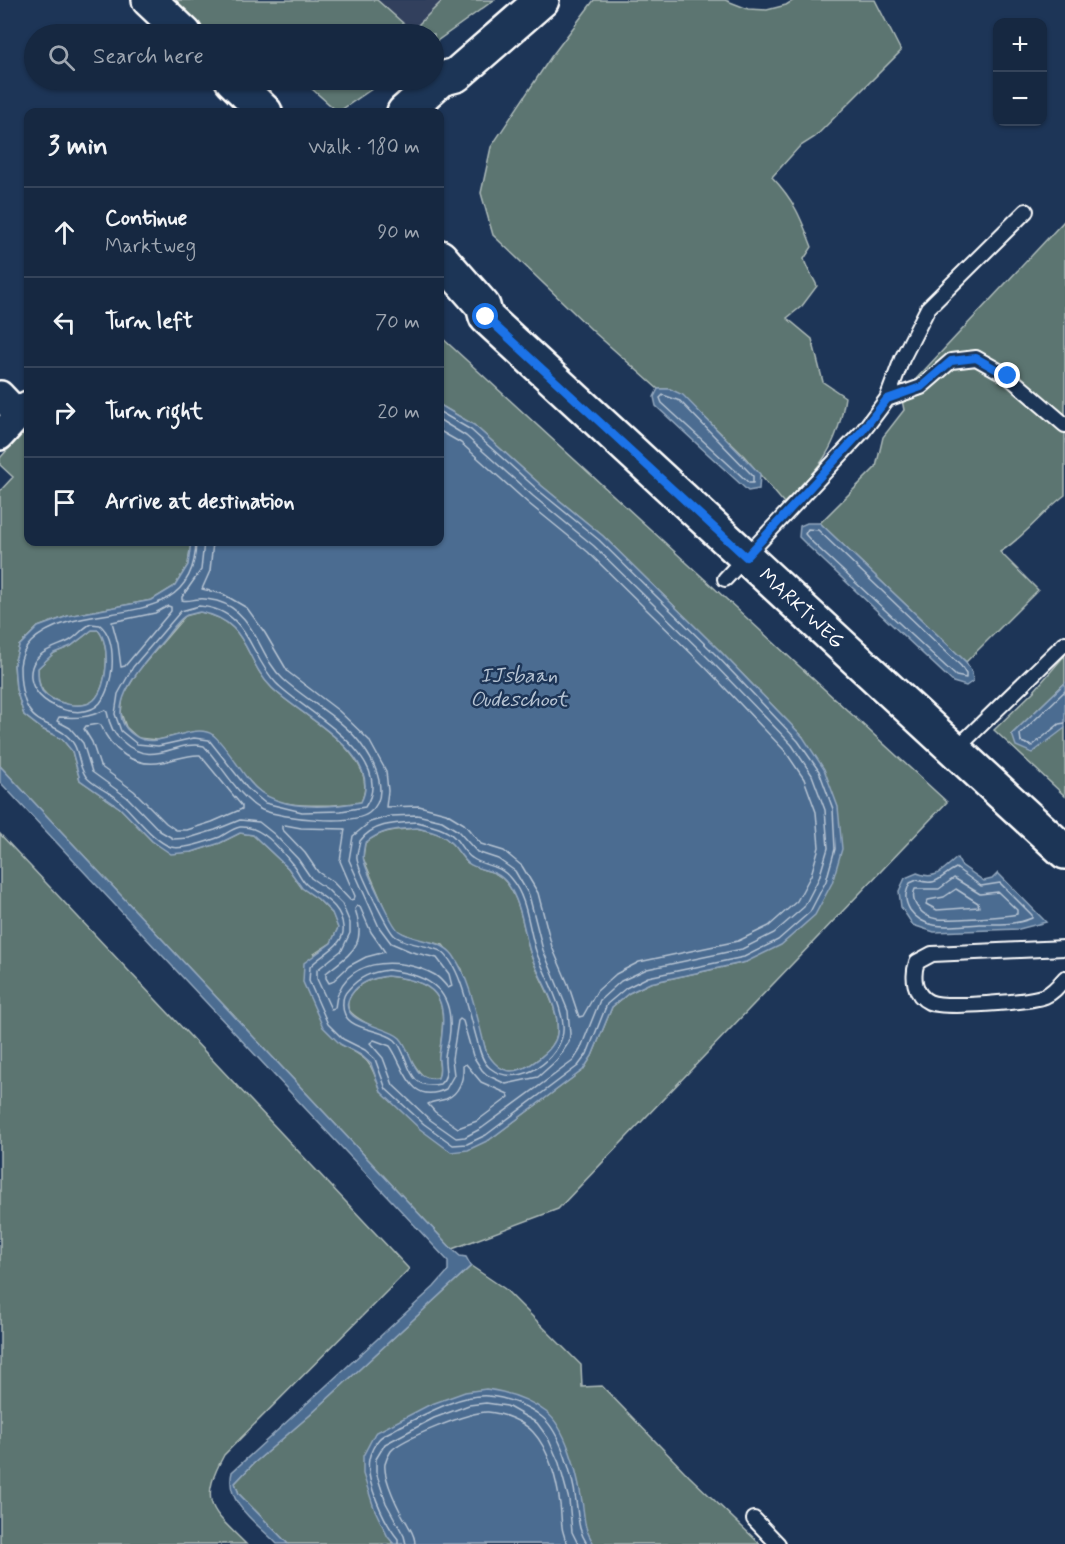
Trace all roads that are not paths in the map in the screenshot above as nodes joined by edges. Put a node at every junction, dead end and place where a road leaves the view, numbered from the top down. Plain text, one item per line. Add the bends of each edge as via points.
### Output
1 (149, 0) edge
2 (542, 0) edge
3 (174, 24) edge
4 (456, 75) junction
5 (444, 78) edge
6 (242, 90) edge
7 (429, 90) edge
8 (261, 108) edge
9 (408, 108) edge
10 (437, 108) edge
11 (1026, 211) dead end
12 (444, 262) edge
13 (444, 290) edge
14 (486, 317) junction
15 (0, 395) edge
16 (887, 399) junction
17 (24, 410) edge
18 (1065, 425) edge
19 (0, 436) edge
20 (735, 568) junction
21 (1065, 643) edge
22 (955, 750) junction
23 (1065, 852) edge
24 (1065, 948) edge
25 (1065, 978) edge
26 (754, 1519) dead end
27 (778, 1544) edge

1 - 3 street
2 - 4 street
4 - 5 street
4 - 10 street via 452,92
6 - 8 street
7 - 9 street
11 - 16 lane via 927,308
12 - 14 street, MARKTWEG via 483,306
13 - 14 street, MARKTWEG via 473,315
14 - 20 street, MARKTWEG
15 - 17 street
16 - 18 lane via 921,387 951,361 976,358 1008,376
16 - 20 lane
17 - 19 street
20 - 22 street, MARKTWEG
21 - 22 lane
22 - 23 street, MARKTWEG
24 - 25 lane via 932,954 917,962 913,976 926,1000 954,1005 1035,999 1052,992
26 - 27 lane

